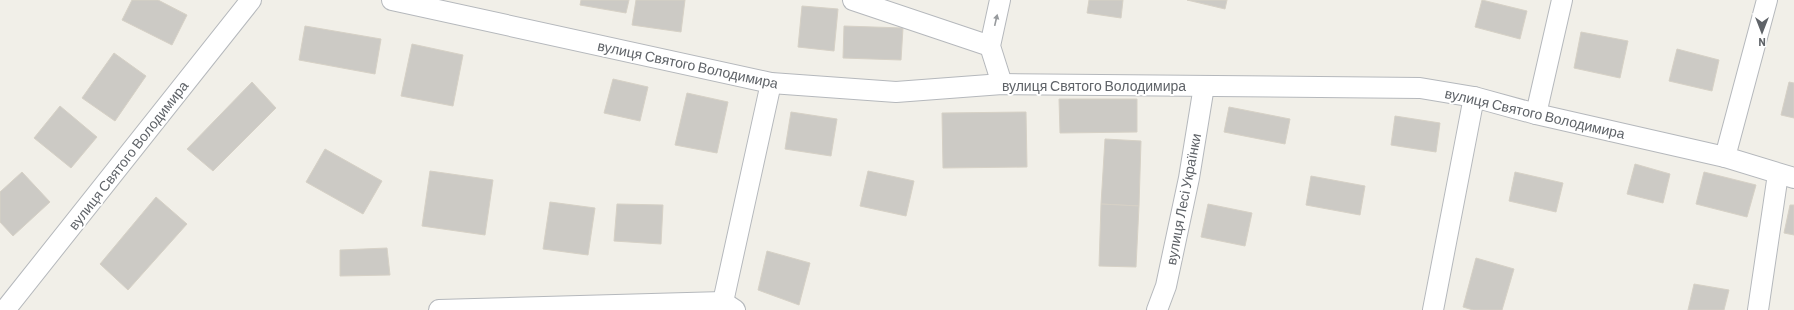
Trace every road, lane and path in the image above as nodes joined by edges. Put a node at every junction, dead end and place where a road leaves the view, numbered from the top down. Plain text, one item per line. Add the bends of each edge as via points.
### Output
1 (251, 0) edge
2 (392, 0) edge
3 (853, 0) edge
4 (1000, 0) edge
5 (1562, 0) edge
6 (1767, 0) edge
7 (990, 46) junction
8 (771, 83) junction
9 (1002, 84) junction
10 (1204, 86) junction
11 (1474, 97) junction
12 (1536, 114) junction
13 (1725, 157) junction
14 (1786, 176) edge
15 (729, 306) edge
16 (5, 310) edge
17 (438, 310) edge
18 (1157, 310) edge
19 (1433, 310) edge
20 (1758, 310) edge

1 - 16 street, вулиця Святого Володимира
2 - 8 street, вулиця Святого Володимира
3 - 7 street
7 -> 4 street
5 - 12 street
6 - 13 street
7 - 9 street
8 - 9 street, вулиця Святого Володимира via 896,92
8 - 15 street
9 - 10 street, вулиця Святого Володимира
10 - 11 street, вулиця Святого Володимира via 1420,88
10 - 18 street, вулиця Лесі Українки via 1189,178 1166,286
11 - 12 street, вулиця Святого Володимира
11 - 19 street
12 - 13 street, вулиця Святого Володимира
13 - 14 street, вулиця Святого Володимира
14 - 20 street
15 - 17 street

